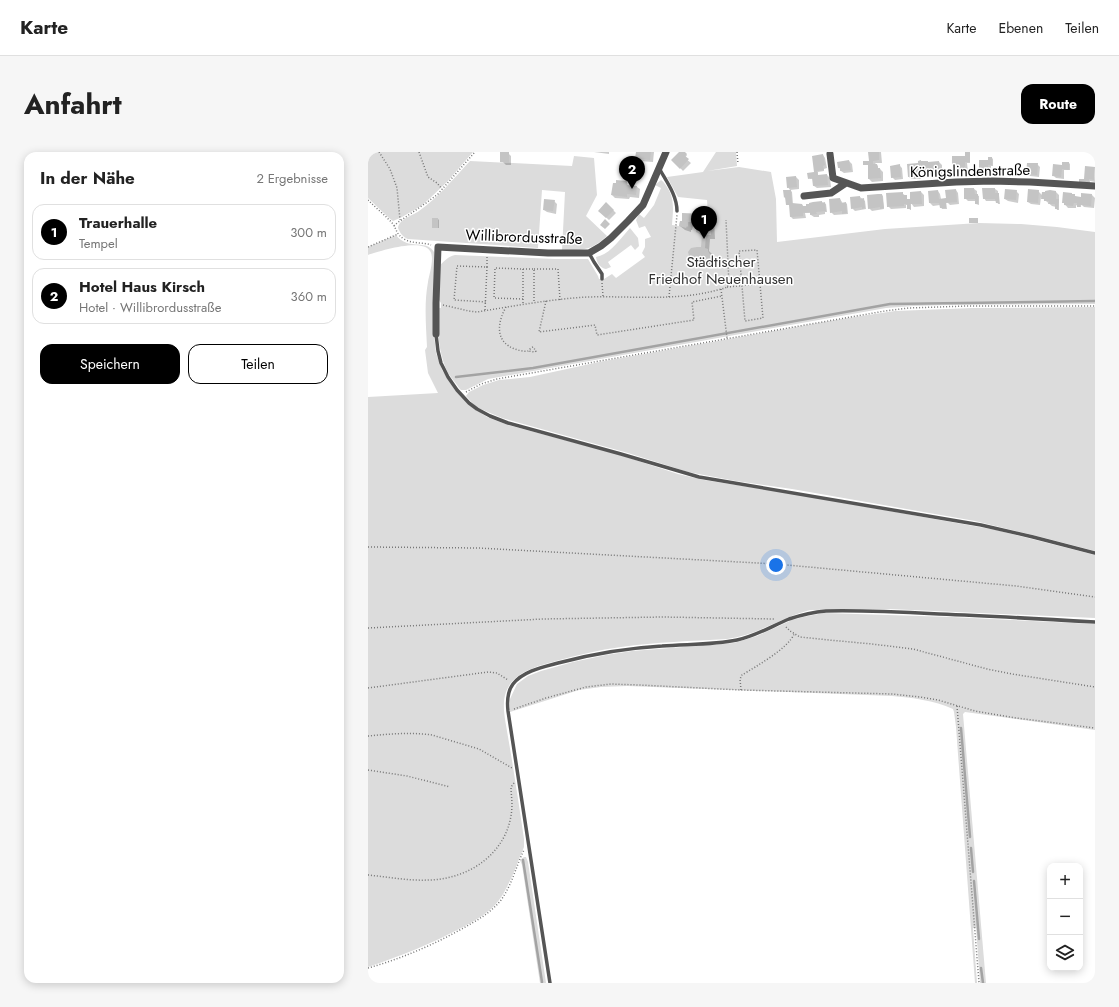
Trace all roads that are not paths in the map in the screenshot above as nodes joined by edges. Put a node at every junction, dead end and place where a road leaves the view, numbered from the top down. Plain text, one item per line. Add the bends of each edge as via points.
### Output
1 (666, 152) edge
2 (830, 154) dead end
3 (659, 167) junction
4 (846, 183) junction
5 (1095, 186) edge
6 (804, 196) dead end
7 (677, 210) road end
8 (589, 253) junction
9 (602, 279) road end
10 (436, 334) joint
11 (1095, 553) edge
12 (1095, 622) edge
13 (550, 983) edge

1 - 3 street, Willibrordusstraße
2 - 4 street, Königslindenstraße via 833,178
3 - 7 lane via 675,196
3 - 8 street, Willibrordusstraße via 646,199 636,213 601,246
4 - 5 street, Königslindenstraße via 861,188 992,181
4 - 6 street via 831,194
8 - 9 lane via 602,274
8 - 10 street, Willibrordusstraße via 438,247
10 - 11 lane via 441,362 461,395 477,409 502,421 690,475 981,525
12 - 13 lane via 910,612 817,612 785,621 737,640 608,652 552,665 520,678 508,694 508,711

